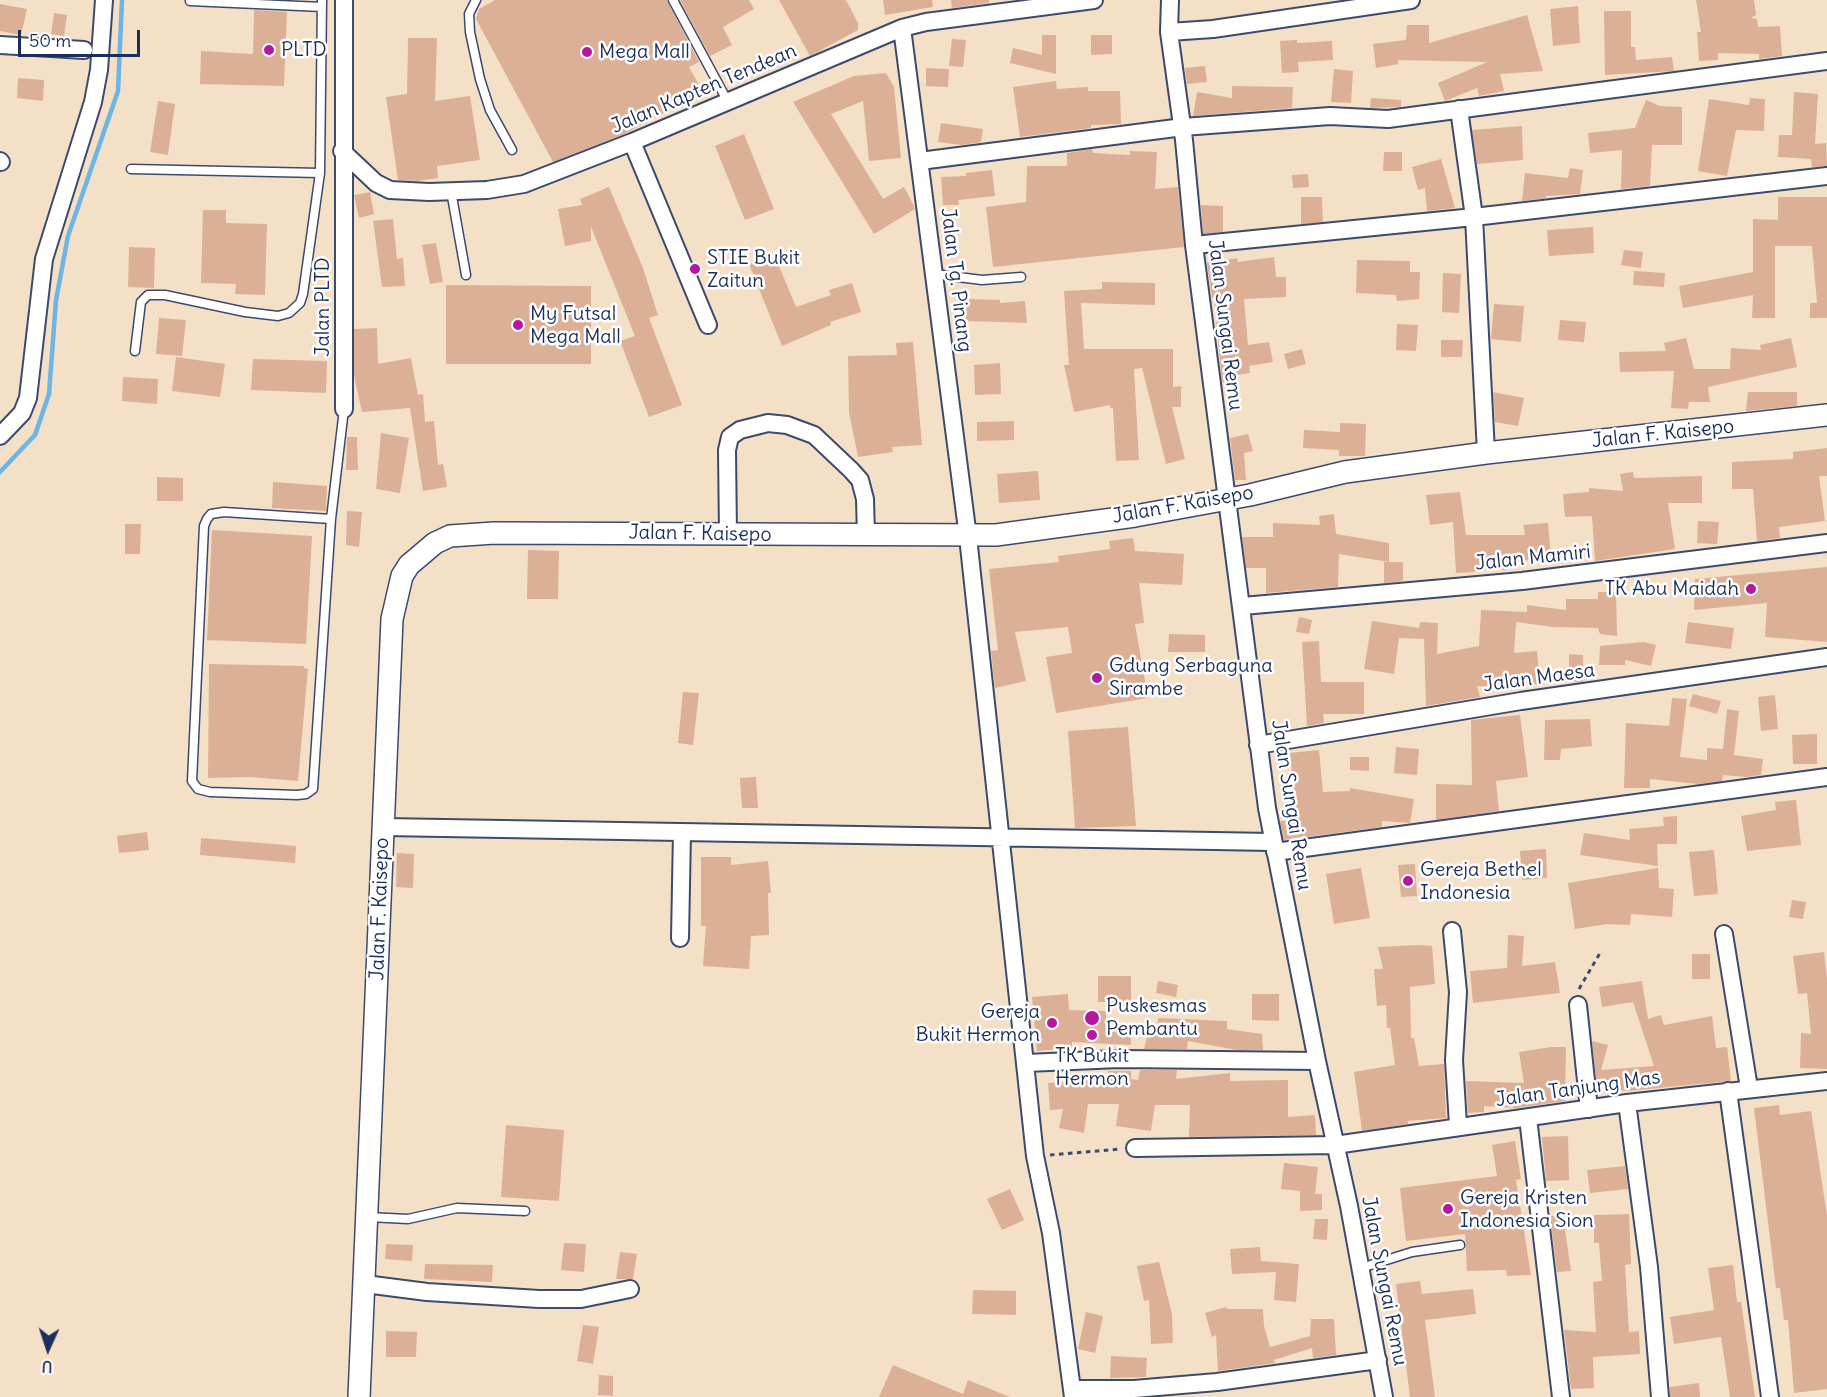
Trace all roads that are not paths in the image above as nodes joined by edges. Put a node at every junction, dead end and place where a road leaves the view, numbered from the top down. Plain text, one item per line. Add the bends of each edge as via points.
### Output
1 (104, 0) edge
2 (344, 0) edge
3 (476, 0) edge
4 (673, 0) edge
5 (1094, 0) edge
6 (1170, 0) edge
7 (1411, 0) edge
8 (190, 1) edge
9 (322, 3) edge
10 (902, 28) junction
11 (1169, 32) junction
12 (0, 45) edge
13 (84, 50) dead end
14 (1827, 61) edge
15 (728, 103) junction
16 (1459, 109) junction
17 (1183, 127) junction
18 (632, 142) junction
19 (512, 150) dead end
20 (342, 151) junction
21 (920, 161) junction
22 (131, 169) dead end
23 (320, 173) junction
24 (1827, 176) edge
25 (452, 191) junction
26 (1474, 217) junction
27 (1194, 245) junction
28 (933, 274) junction
29 (466, 275) dead end
30 (1021, 277) dead end
31 (708, 325) dead end
32 (135, 351) dead end
33 (344, 409) joint
34 (1827, 415) edge
35 (0, 436) edge
36 (1486, 453) junction
37 (1226, 499) junction
38 (331, 519) junction
39 (728, 535) junction
40 (866, 536) junction
41 (968, 537) junction
42 (1827, 543) edge
43 (1243, 606) junction
44 (1827, 657) edge
45 (1258, 745) junction
46 (1827, 777) edge
47 (384, 827) junction
48 (682, 832) junction
49 (1002, 839) junction
50 (1274, 847) junction
51 (1452, 931) dead end
52 (1724, 934) dead end
53 (680, 938) dead end
54 (1578, 1005) road end
55 (1317, 1061) junction
56 (1026, 1063) junction
57 (1827, 1081) edge
58 (1749, 1088) junction
59 (1728, 1091) junction
60 (1627, 1103) junction
61 (1589, 1109) junction
62 (1528, 1118) junction
63 (1458, 1125) junction
64 (1335, 1144) junction
65 (1135, 1148) road end
66 (525, 1211) dead end
67 (368, 1217) junction
68 (1460, 1245) dead end
69 (1361, 1268) junction
70 (364, 1284) junction
71 (630, 1289) dead end
72 (1378, 1360) junction
73 (1072, 1393) edge
74 (359, 1397) edge
75 (1384, 1397) edge
76 (1561, 1397) edge
77 (1660, 1397) edge
78 (1770, 1397) edge

1 - 35 street via 93,102 44,259 28,398 22,413
2 - 20 street, Jalan PLTD
3 - 19 lane via 469,14 480,79 490,110
4 - 15 lane
5 - 10 street, Jalan Kapten Tendean
6 - 11 street, Jalan Sungai Remu
7 - 11 street
8 - 9 lane
9 - 23 lane
10 - 15 street, Jalan Kapten Tendean
10 - 21 street, Jalan Tg. Pinang
11 - 17 street, Jalan Sungai Remu
12 - 13 street
14 - 16 street
15 - 18 street, Jalan Kapten Tendean
16 - 17 street via 1388,119 1330,116
16 - 26 street
17 - 21 street
17 - 27 street, Jalan Sungai Remu
18 - 25 street, Jalan Kapten Tendean via 524,184
18 - 31 street
20 - 25 street, Jalan Kapten Tendean via 376,183 390,190
20 - 33 street, Jalan PLTD
21 - 28 street, Jalan Tg. Pinang
22 - 23 lane
23 - 32 lane via 303,294 296,308 278,316 148,295 141,302
24 - 26 street
25 - 29 lane
26 - 27 street
26 - 36 street
27 - 37 street, Jalan Sungai Remu
28 - 30 lane via 982,280
28 - 41 street, Jalan Tg. Pinang
33 - 38 lane, Jalan PLTD
34 - 36 street, Jalan F. Kaisepo
36 - 37 street, Jalan F. Kaisepo via 1345,472
37 - 41 street, Jalan F. Kaisepo via 1135,516
37 - 43 street, Jalan Sungai Remu
38 - 38 lane, Jalan PLTD via 224,512 211,514 207,519 192,781 198,789 297,795 313,789
39 - 40 street, Jalan F. Kaisepo
39 - 40 street via 730,436 768,423 814,435 860,480
39 - 47 street, Jalan F. Kaisepo via 494,532 450,536 423,551 402,576 392,620
40 - 41 street, Jalan F. Kaisepo
41 - 49 street, Jalan Tg. Pinang
42 - 43 street, Jalan Mamiri via 1522,581
43 - 45 street, Jalan Sungai Remu
44 - 45 street, Jalan Maesa via 1521,701
45 - 50 street, Jalan Sungai Remu
46 - 50 street
47 - 48 street
47 - 67 street, Jalan F. Kaisepo
48 - 49 street
48 - 53 street
49 - 50 street
49 - 56 street, Jalan Tg. Pinang
50 - 55 street, Jalan Sungai Remu
51 - 63 street via 1458,992 1454,1059
52 - 58 street
54 - 61 street
55 - 56 street via 1119,1059
55 - 64 street, Jalan Sungai Remu
56 - 73 street, Jalan Tg. Pinang via 1035,1156 1051,1233
57 - 58 street, Jalan Tanjung Mas
58 - 59 street, Jalan Tanjung Mas
59 - 60 street, Jalan Tanjung Mas
59 - 78 street
60 - 61 street, Jalan Tanjung Mas
60 - 77 street via 1649,1267
61 - 62 street, Jalan Tanjung Mas
62 - 63 street, Jalan Tanjung Mas
62 - 76 street
63 - 64 street, Jalan Tanjung Mas
64 - 65 street, Jalan Tanjung Mas
64 - 69 street, Jalan Sungai Remu
66 - 67 lane via 457,1208 408,1219
67 - 70 street, Jalan F. Kaisepo
68 - 69 lane via 1412,1252
69 - 72 street, Jalan Sungai Remu
70 - 71 street via 427,1293 539,1299 581,1299
70 - 74 street, Jalan F. Kaisepo
72 - 73 street via 1216,1382
72 - 75 street, Jalan Sungai Remu

